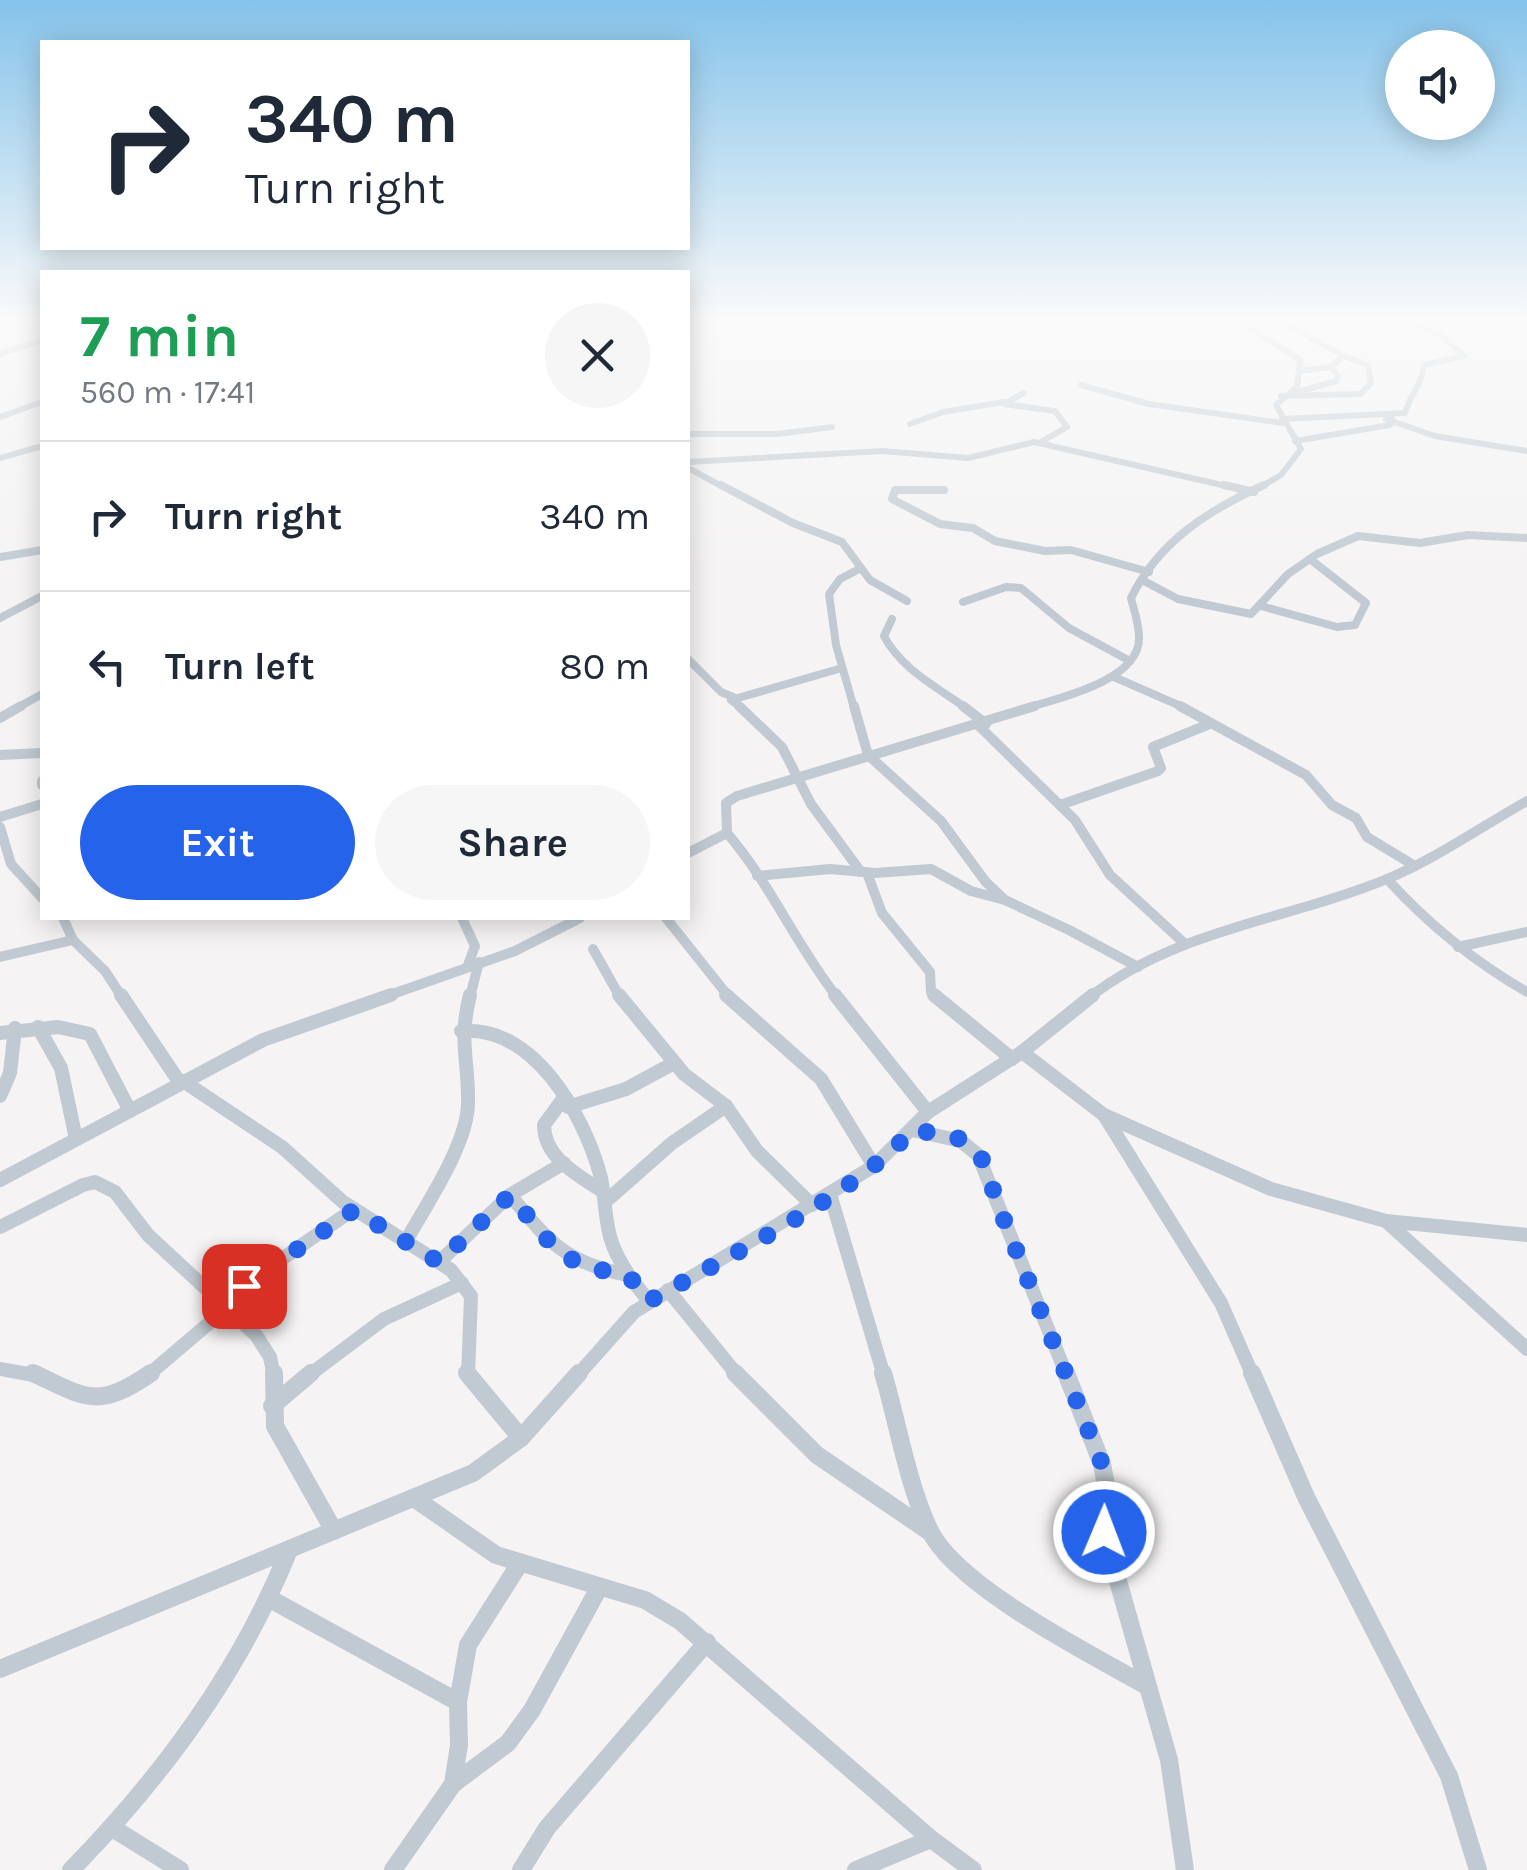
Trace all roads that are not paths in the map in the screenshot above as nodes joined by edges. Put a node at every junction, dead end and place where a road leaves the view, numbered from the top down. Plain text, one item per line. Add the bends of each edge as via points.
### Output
1 (32, 405) edge
2 (984, 405) edge
3 (1022, 405) edge
4 (1156, 405) edge
5 (1276, 405) edge
6 (1408, 405) edge
7 (0, 414) edge
8 (1389, 418) junction
9 (1283, 421) junction
10 (910, 424) dead end
11 (832, 427) dead end
12 (690, 434) edge
13 (1295, 441) junction
14 (1039, 443) junction
15 (40, 447) edge
16 (1527, 451) edge
17 (0, 458) edge
18 (690, 465) edge
19 (690, 466) edge
20 (944, 490) dead end
21 (1254, 492) junction
22 (1527, 538) edge
23 (40, 550) edge
24 (0, 557) edge
25 (1310, 559) junction
26 (862, 568) junction
27 (1149, 572) junction
28 (1142, 580) junction
29 (40, 597) edge
30 (907, 601) dead end
31 (963, 602) dead end
32 (1261, 606) junction
33 (0, 618) edge
34 (892, 620) dead end
35 (690, 661) edge
36 (1130, 661) junction
37 (842, 668) junction
38 (1114, 677) junction
39 (40, 697) edge
40 (734, 697) junction
41 (0, 718) edge
42 (983, 725) junction
43 (1208, 725) junction
44 (40, 752) edge
45 (868, 755) junction
46 (0, 756) edge
47 (797, 777) junction
48 (1527, 801) edge
49 (40, 805) edge
50 (1060, 806) junction
51 (0, 817) edge
52 (0, 827) edge
53 (726, 833) junction
54 (690, 852) edge
55 (1415, 866) junction
56 (864, 873) junction
57 (757, 876) junction
58 (1387, 879) junction
59 (40, 896) edge
60 (1005, 900) junction
61 (64, 920) edge
62 (463, 920) edge
63 (577, 920) edge
64 (667, 920) edge
65 (1527, 932) edge
66 (73, 940) junction
67 (1184, 943) junction
68 (1458, 947) junction
69 (594, 949) dead end
70 (0, 957) edge
71 (474, 964) junction
72 (1138, 967) junction
73 (1527, 992) edge
74 (38, 1027) junction
75 (15, 1028) junction
76 (461, 1031) junction
77 (0, 1033) edge
78 (1017, 1056) junction
79 (674, 1064) junction
80 (182, 1082) junction
81 (0, 1096) edge
82 (565, 1103) junction
83 (726, 1106) junction
84 (129, 1109) junction
85 (928, 1112) junction
86 (1104, 1114) junction
87 (912, 1130) junction
88 (76, 1139) junction
89 (32, 1160) junction
90 (564, 1163) junction
91 (0, 1166) edge
92 (874, 1166) junction
93 (0, 1180) edge
94 (830, 1194) junction
95 (510, 1195) junction
96 (604, 1197) junction
97 (812, 1205) junction
98 (354, 1210) junction
99 (1386, 1221) junction
100 (0, 1228) edge
101 (1527, 1235) edge
102 (406, 1240) junction
103 (439, 1262) junction
104 (628, 1275) junction
105 (462, 1283) junction
106 (668, 1290) junction
107 (649, 1301) junction
108 (224, 1304) junction
109 (1527, 1349) edge
110 (0, 1369) edge
111 (272, 1406) junction
112 (521, 1438) junction
113 (414, 1498) junction
114 (334, 1531) junction
115 (930, 1532) junction
116 (289, 1550) junction
117 (520, 1563) junction
118 (599, 1588) junction
119 (272, 1600) junction
120 (708, 1642) junction
121 (0, 1668) edge
122 (1148, 1687) junction
123 (458, 1702) junction
124 (453, 1784) junction
125 (114, 1829) junction
126 (931, 1839) junction
127 (71, 1870) edge
128 (180, 1870) edge
129 (392, 1870) edge
130 (522, 1870) edge
131 (856, 1870) edge
132 (973, 1870) edge
133 (1185, 1870) edge
134 (1478, 1870) edge

1 - 7 street
2 - 10 street
3 - 14 street via 1059,412 1067,428
4 - 9 street
5 - 9 street
6 - 8 street
8 - 9 street via 1322,413
8 - 13 street via 1368,432
8 - 16 street via 1435,436
9 - 13 street
11 - 12 street
13 - 21 street via 1301,450 1284,472
14 - 18 street via 968,458 882,452
14 - 21 street
15 - 17 street
19 - 26 street via 842,542
20 - 27 street via 895,490 892,499 940,524 973,528 996,541 1071,550
21 - 27 street via 1220,505
22 - 25 street via 1420,543 1361,536
23 - 24 street
25 - 32 street
25 - 32 street via 1366,602 1356,625 1337,627
26 - 30 street
26 - 37 street via 829,592
27 - 28 street
28 - 32 street via 1172,598 1251,614
28 - 36 street via 1131,598 1140,640
29 - 33 street
31 - 36 street via 1021,588 1068,628
34 - 42 street via 884,636 895,659 958,698
35 - 40 street
36 - 38 street
37 - 40 street
37 - 45 street
38 - 42 street
38 - 43 street via 1157,693
39 - 41 street
40 - 47 street via 734,705 782,747
42 - 45 street
42 - 50 street
43 - 50 street via 1153,747 1158,771
43 - 55 street via 1306,775 1332,804 1356,818 1367,837
44 - 46 street
45 - 47 street
45 - 60 street via 941,821
47 - 53 street via 726,803
47 - 56 street
48 - 55 street
49 - 51 street
50 - 67 street via 1110,875
52 - 59 street via 11,864
53 - 54 street
53 - 57 street
55 - 58 street
56 - 57 street
56 - 60 street via 931,869
56 - 78 street via 882,913 930,972 930,992
57 - 85 street via 805,957
58 - 67 street
58 - 68 street
60 - 72 street
61 - 66 street
62 - 71 street
63 - 71 street
64 - 92 street via 716,986 821,1079
65 - 68 street
66 - 70 street
66 - 80 street via 120,992 154,1054
67 - 72 street
68 - 73 street
69 - 79 street via 616,996
71 - 76 street
71 - 80 street via 289,1028
72 - 78 street
74 - 75 street
74 - 84 street via 90,1034
74 - 88 street via 61,1068
75 - 77 street
75 - 81 street
76 - 82 street via 504,1036 534,1059
76 - 102 street via 468,1108 445,1171
78 - 85 street
78 - 86 street
79 - 82 street via 626,1090
79 - 83 street
80 - 84 street
80 - 98 street via 282,1148
82 - 90 street via 542,1134
82 - 96 street via 600,1174
83 - 96 street
83 - 97 street via 757,1151
84 - 88 street
85 - 87 street
86 - 99 street via 1271,1189
86 - 134 street via 1221,1302 1307,1499 1449,1776
87 - 92 street
87 - 122 street via 961,1139 989,1168 1102,1464 1104,1532
88 - 89 street
89 - 91 street
89 - 93 street
90 - 95 street
90 - 96 street
92 - 94 street
94 - 97 street
94 - 115 street
95 - 103 street
95 - 104 street via 557,1253 594,1270
96 - 104 street via 611,1241
97 - 106 street
98 - 102 street
98 - 108 street
99 - 101 street
99 - 109 street
100 - 108 street via 83,1185 102,1184
102 - 103 street
103 - 105 street
104 - 107 street
105 - 111 street via 384,1315
105 - 112 street via 473,1311 469,1380
106 - 107 street
106 - 115 street via 788,1433 874,1500
107 - 112 street
108 - 110 street via 132,1385 100,1400 81,1398 16,1366
108 - 111 street via 270,1357
111 - 114 street via 275,1426
112 - 113 street via 473,1474
113 - 114 street
113 - 117 street via 496,1555
114 - 116 street
115 - 122 street via 975,1580 1031,1620
116 - 119 street
116 - 121 street
117 - 118 street
117 - 123 street via 468,1645
118 - 120 street via 645,1600
118 - 124 street via 516,1732
119 - 123 street
119 - 125 street
120 - 126 street
120 - 130 street via 548,1828
122 - 133 street via 1169,1760
123 - 124 street
124 - 129 street
125 - 127 street
125 - 128 street
126 - 131 street
126 - 132 street

